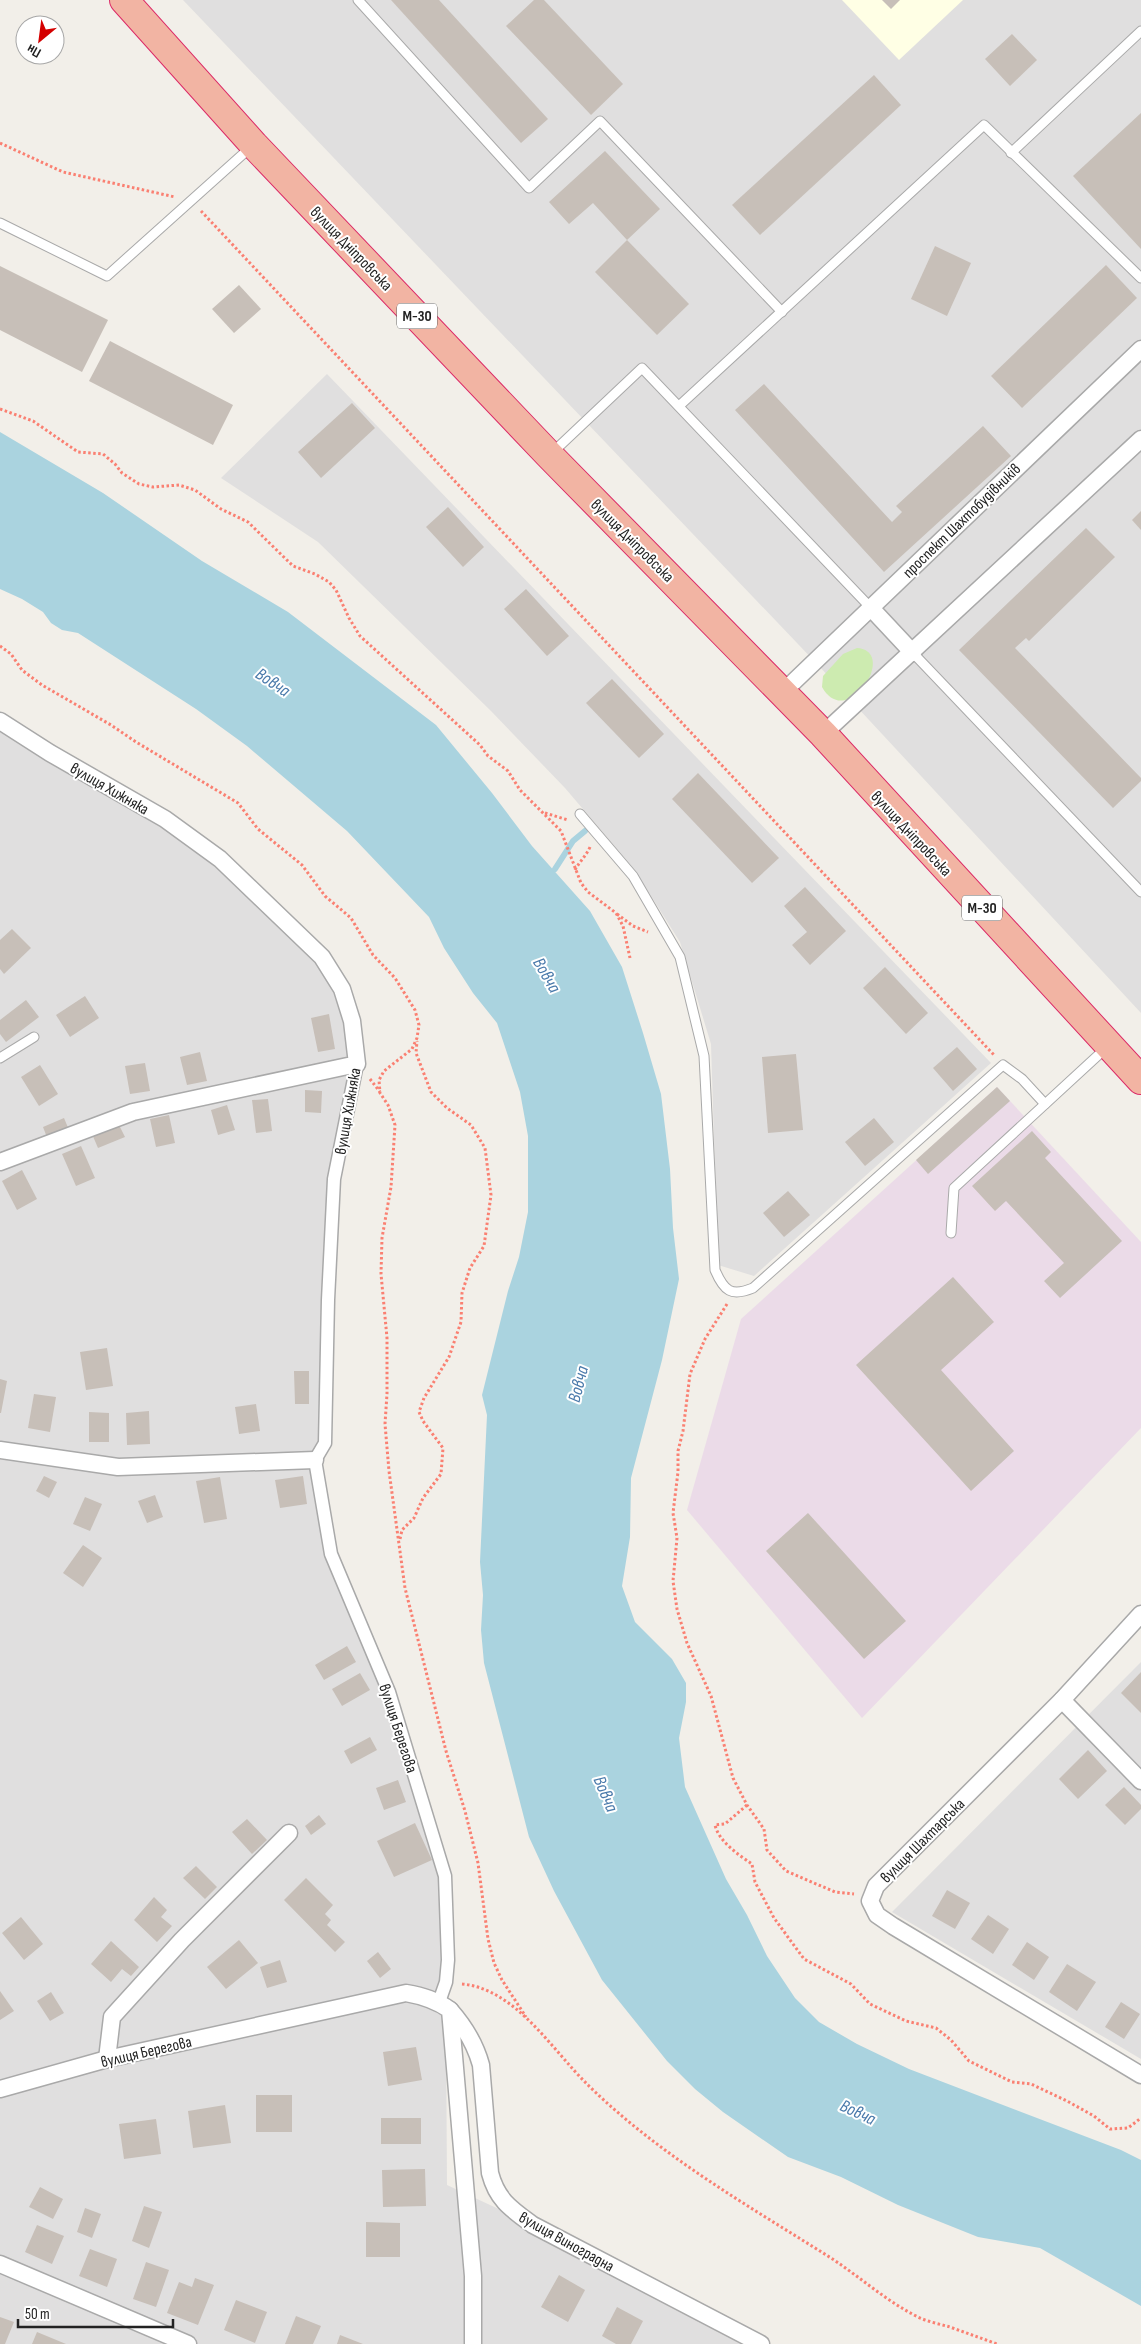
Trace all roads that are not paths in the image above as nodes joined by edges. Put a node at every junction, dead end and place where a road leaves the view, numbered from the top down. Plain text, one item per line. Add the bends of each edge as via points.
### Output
1 (124, 0) edge
2 (358, 0) edge
3 (1141, 31) edge
4 (254, 145) junction
5 (1011, 153) junction
6 (0, 223) edge
7 (1141, 278) edge
8 (782, 312) junction
9 (1141, 348) edge
10 (679, 406) junction
11 (1141, 439) edge
12 (549, 455) junction
13 (870, 607) junction
14 (913, 653) junction
15 (782, 692) junction
16 (0, 721) edge
17 (824, 734) junction
18 (582, 817) road end
19 (1141, 892) edge
20 (34, 1037) dead end
21 (1108, 1046) junction
22 (0, 1058) edge
23 (357, 1064) junction
24 (1141, 1080) edge
25 (1045, 1104) junction
26 (0, 1162) edge
27 (951, 1233) dead end
28 (0, 1450) edge
29 (315, 1460) junction
30 (1141, 1614) edge
31 (1062, 1700) junction
32 (1141, 1781) edge
33 (289, 1834) dead end
34 (445, 2006) junction
35 (107, 2059) junction
36 (1141, 2075) edge
37 (0, 2089) edge
38 (0, 2264) edge
39 (188, 2344) edge
40 (473, 2344) edge
41 (761, 2344) edge

1 - 4 highway, вулиця Дніпровська / М-30
2 - 8 lane via 529,188 600,121
3 - 5 lane
4 - 6 lane via 107,276
4 - 12 highway, вулиця Дніпровська / М-30
5 - 7 lane
5 - 8 lane via 984,124
8 - 10 lane
9 - 13 street, проспект Шахтобудівників
10 - 12 lane via 642,368
10 - 13 lane
11 - 14 street
12 - 15 highway, вулиця Дніпровська / М-30
13 - 14 street
13 - 15 street, проспект Шахтобудівників
14 - 17 street
14 - 19 lane
15 - 17 highway, вулиця Дніпровська / М-30
16 - 23 street, вулиця Хижняка via 165,819 220,859 322,957 342,989 352,1022
17 - 21 highway, вулиця Дніпровська / М-30
18 - 25 lane via 633,876 680,957 704,1056 715,1270 729,1291 740,1293 753,1288 1003,1065 1022,1079
20 - 22 lane
21 - 24 highway, вулиця Дніпровська / М-30
21 - 25 lane
23 - 26 street via 134,1112
23 - 29 street, вулиця Хижняка via 334,1179 325,1443
25 - 27 lane via 954,1188
28 - 29 street via 118,1467
29 - 34 street, вулиця Берегова via 331,1554 389,1692 445,1876 448,1960
30 - 31 street, вулиця Шахтарська
31 - 32 street
31 - 36 street, вулиця Шахтарська via 876,1886 870,1901 877,1915 893,1926
33 - 35 street via 182,1940 112,2017
34 - 35 street, вулиця Берегова via 424,1996 406,1993
34 - 40 street, вулиця Берегова via 473,2276
34 - 41 street, вулиця Виноградна via 464,2026 476,2048 481,2065 490,2172 495,2190 510,2208 533,2225
35 - 37 street, вулиця Берегова
38 - 39 street

